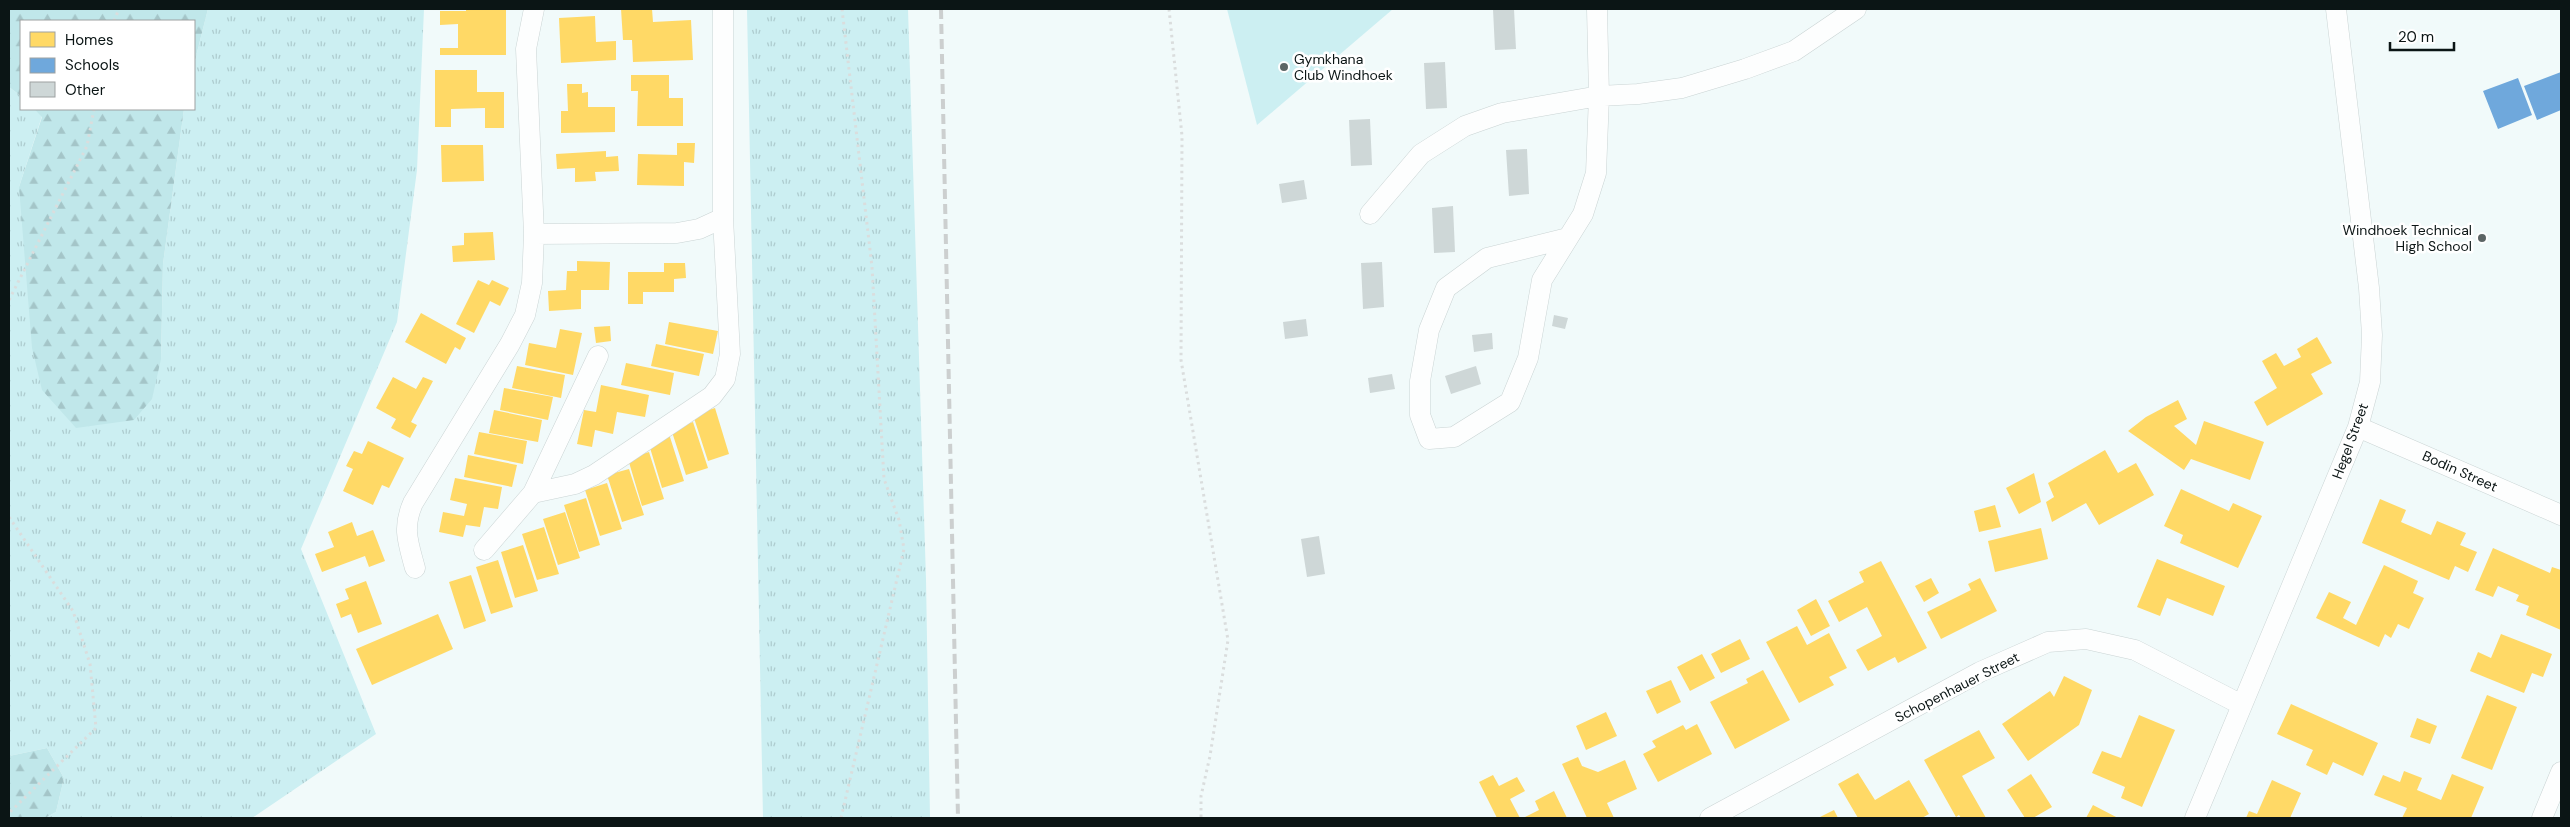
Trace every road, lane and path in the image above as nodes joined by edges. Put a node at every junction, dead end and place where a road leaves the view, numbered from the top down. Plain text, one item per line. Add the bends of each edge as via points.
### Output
1 (534, 9) edge
2 (723, 9) edge
3 (842, 9) edge
4 (1169, 9) edge
5 (1597, 9) edge
6 (1856, 9) edge
7 (2336, 9) edge
8 (1599, 96) junction
9 (94, 110) edge
10 (1370, 214) dead end
11 (723, 218) junction
12 (534, 234) junction
13 (1568, 238) junction
14 (9, 300) edge
15 (598, 356) dead end
16 (2358, 426) junction
17 (533, 493) junction
18 (2561, 515) edge
19 (9, 517) edge
20 (484, 550) dead end
21 (415, 568) dead end
22 (2242, 705) junction
23 (2561, 772) edge
24 (9, 814) edge
25 (841, 818) edge
26 (1201, 818) edge
27 (1710, 818) edge
28 (2195, 818) edge
29 (2542, 818) edge

1 - 12 street via 526,49
2 - 11 street
3 - 25 path via 872,267 884,479 899,520 904,550
4 - 26 path via 1182,136 1182,360 1228,640 1201,796
5 - 8 street
6 - 8 street via 1794,51 1745,69 1682,88
7 - 16 street, Hegel Street via 2372,335 2370,382
8 - 10 street via 1502,113 1465,126 1421,154
8 - 13 street via 1596,172 1582,214
9 - 14 path via 87,146
11 - 12 street via 699,229 677,233
11 - 17 street via 730,354 725,379 718,391 594,475 575,484
12 - 21 street via 532,283 525,315 406,519
13 - 13 street via 1542,280 1528,358 1510,402 1454,437 1429,439 1420,415 1420,381 1429,330 1446,288 1487,258
15 - 17 street
16 - 18 street, Bodin Street
16 - 22 street, Hegel Street
17 - 20 street
19 - 24 path via 73,611 90,664 96,728
22 - 27 street, Schopenhauer Street via 2135,650 2086,639 2048,642 1980,672
22 - 28 street, Hegel Street
23 - 29 street

